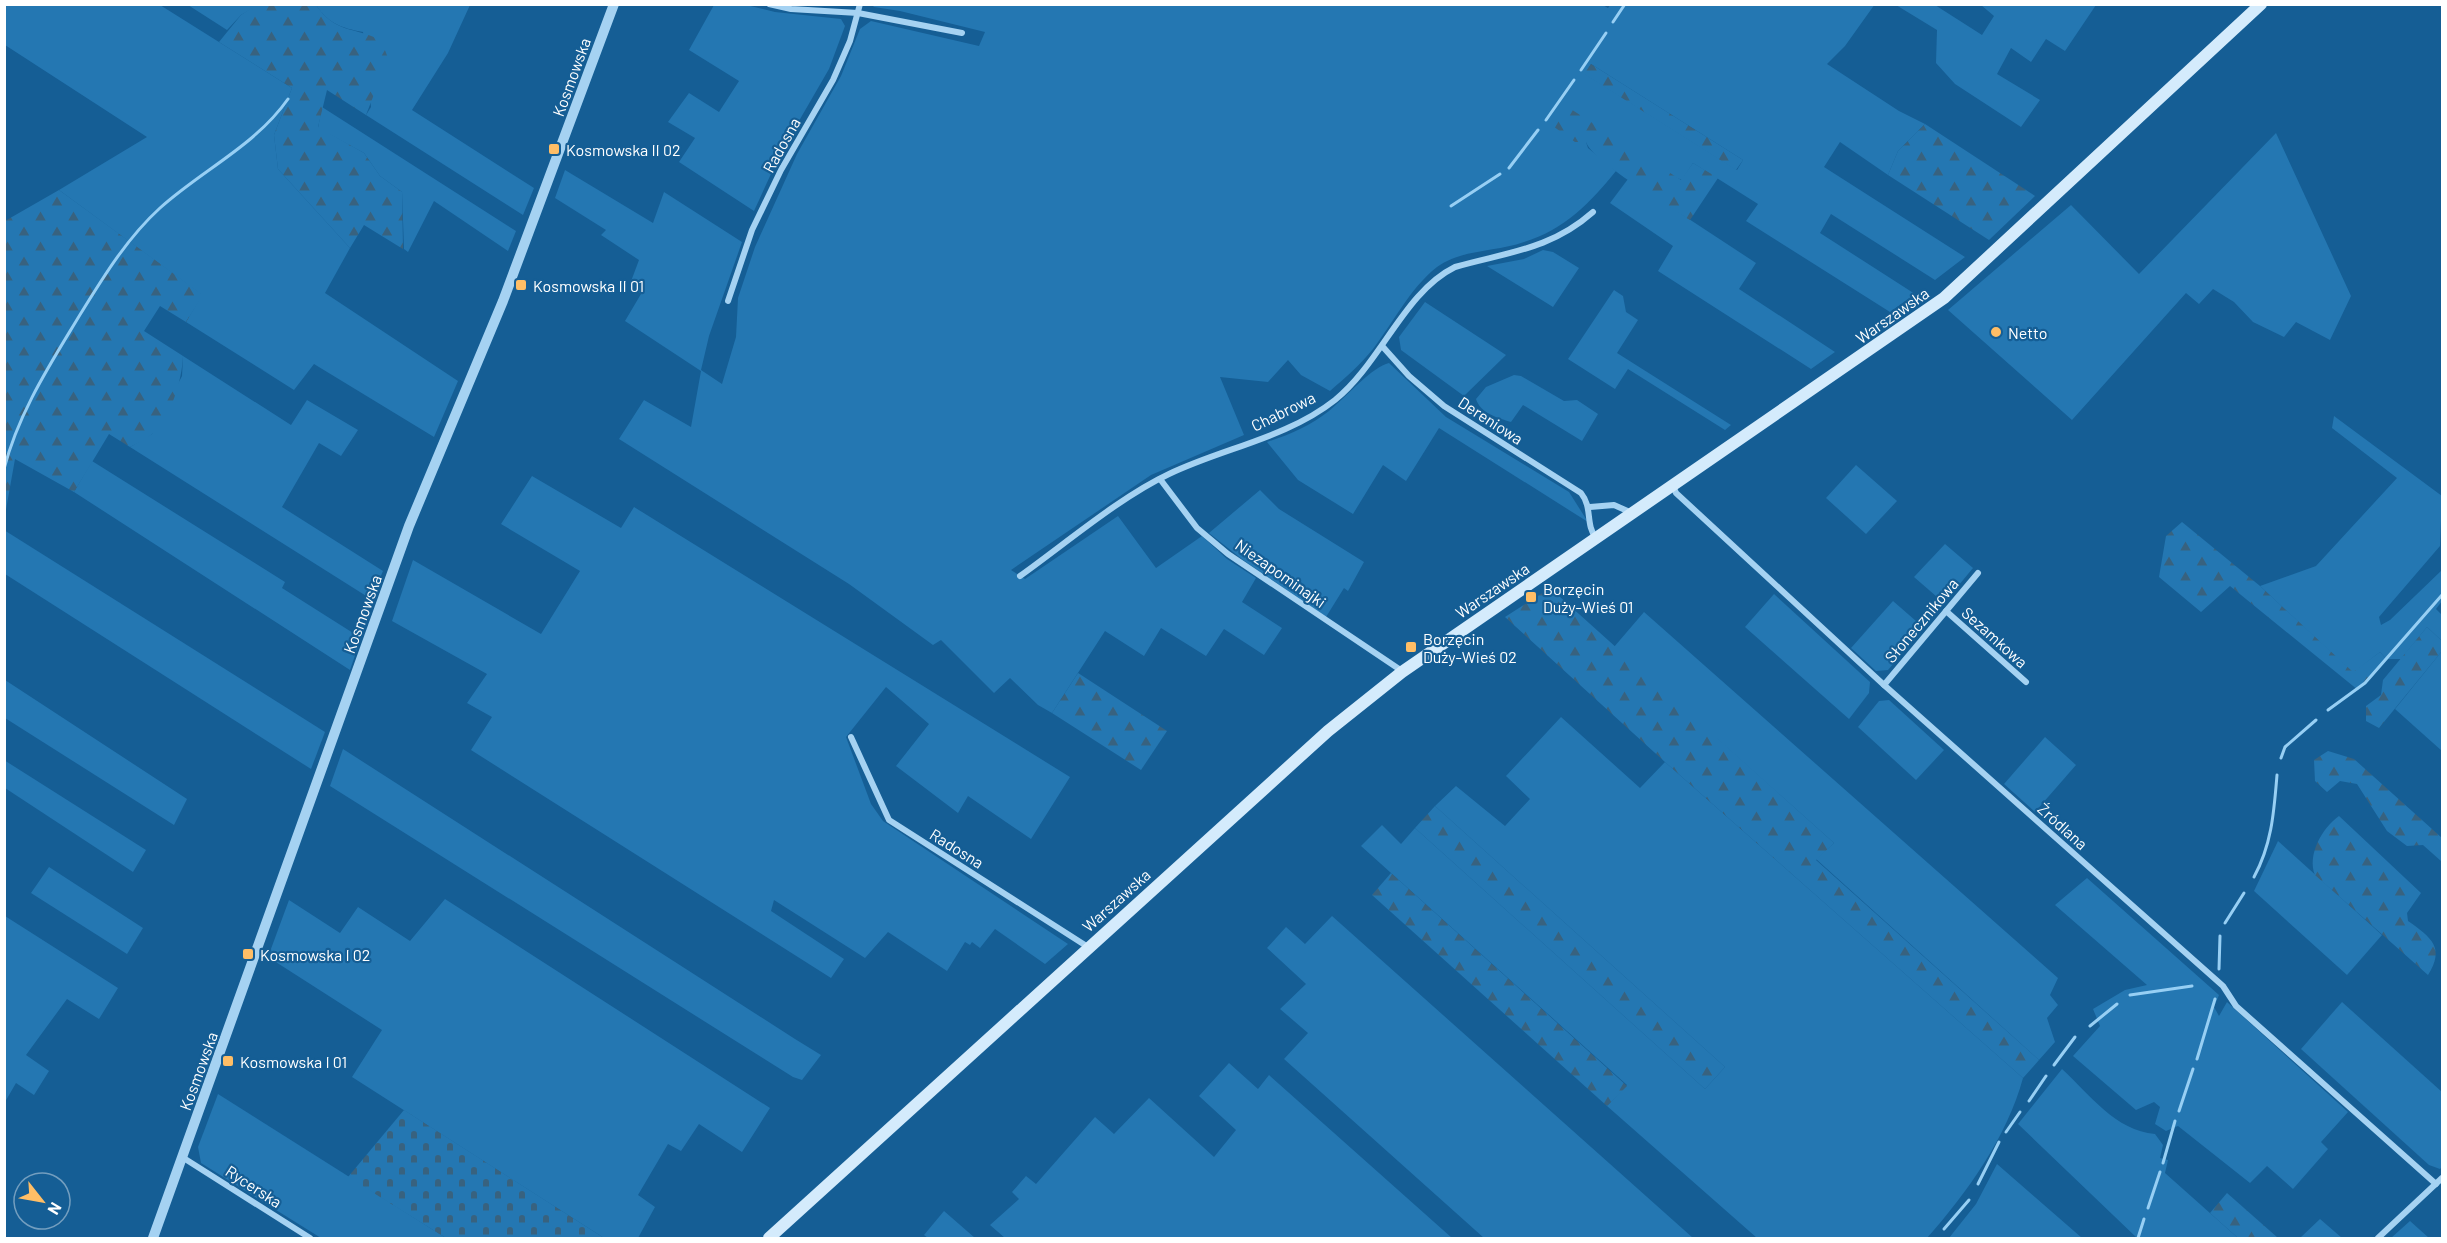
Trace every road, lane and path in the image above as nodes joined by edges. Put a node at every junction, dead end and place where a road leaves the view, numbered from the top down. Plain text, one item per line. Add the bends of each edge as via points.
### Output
1 (614, 4) edge
2 (769, 4) edge
3 (860, 4) edge
4 (2261, 4) edge
5 (858, 13) junction
6 (962, 33) dead end
7 (1593, 212) dead end
8 (728, 301) dead end
9 (1383, 347) junction
10 (1160, 479) junction
11 (1673, 486) junction
12 (1590, 507) junction
13 (1632, 513) junction
14 (1596, 538) junction
15 (1978, 573) dead end
16 (1020, 576) dead end
17 (1946, 611) junction
18 (1402, 672) junction
19 (2026, 682) dead end
20 (1884, 685) junction
21 (851, 737) dead end
22 (1088, 947) junction
23 (182, 1157) junction
24 (2442, 1178) edge
25 (2436, 1184) junction
26 (153, 1239) edge
27 (310, 1239) edge
28 (769, 1239) edge
29 (2378, 1239) edge

1 - 23 street, Kosmowska via 503,301 409,526
2 - 5 street
3 - 5 street, Radosna
4 - 11 main road, Warszawska via 1944,298
5 - 6 street
5 - 8 street, Radosna via 833,80 752,230
7 - 9 street, Chabrowa via 1544,244 1442,273 1404,315
9 - 10 street, Chabrowa via 1360,377 1312,415
9 - 12 street, Dereniowa via 1444,406 1581,493
10 - 16 street, Chabrowa
10 - 18 street, Niezapominajki via 1197,528 1228,554
11 - 13 main road, Warszawska
11 - 20 street, Źródlana via 1676,493
12 - 13 street via 1614,505
12 - 14 street via 1589,528
13 - 14 main road, Warszawska
14 - 18 main road, Warszawska
15 - 17 street, Słonecznikowa
17 - 19 street, Sezamkowa
17 - 20 street, Słonecznikowa
18 - 22 main road, Warszawska via 1328,731
20 - 25 street, Źródlana via 2223,986 2235,1006
21 - 22 street, Radosna via 889,820
22 - 28 main road, Warszawska
23 - 26 street, Kosmowska
23 - 27 street, Rycerska
24 - 25 street
25 - 29 street

